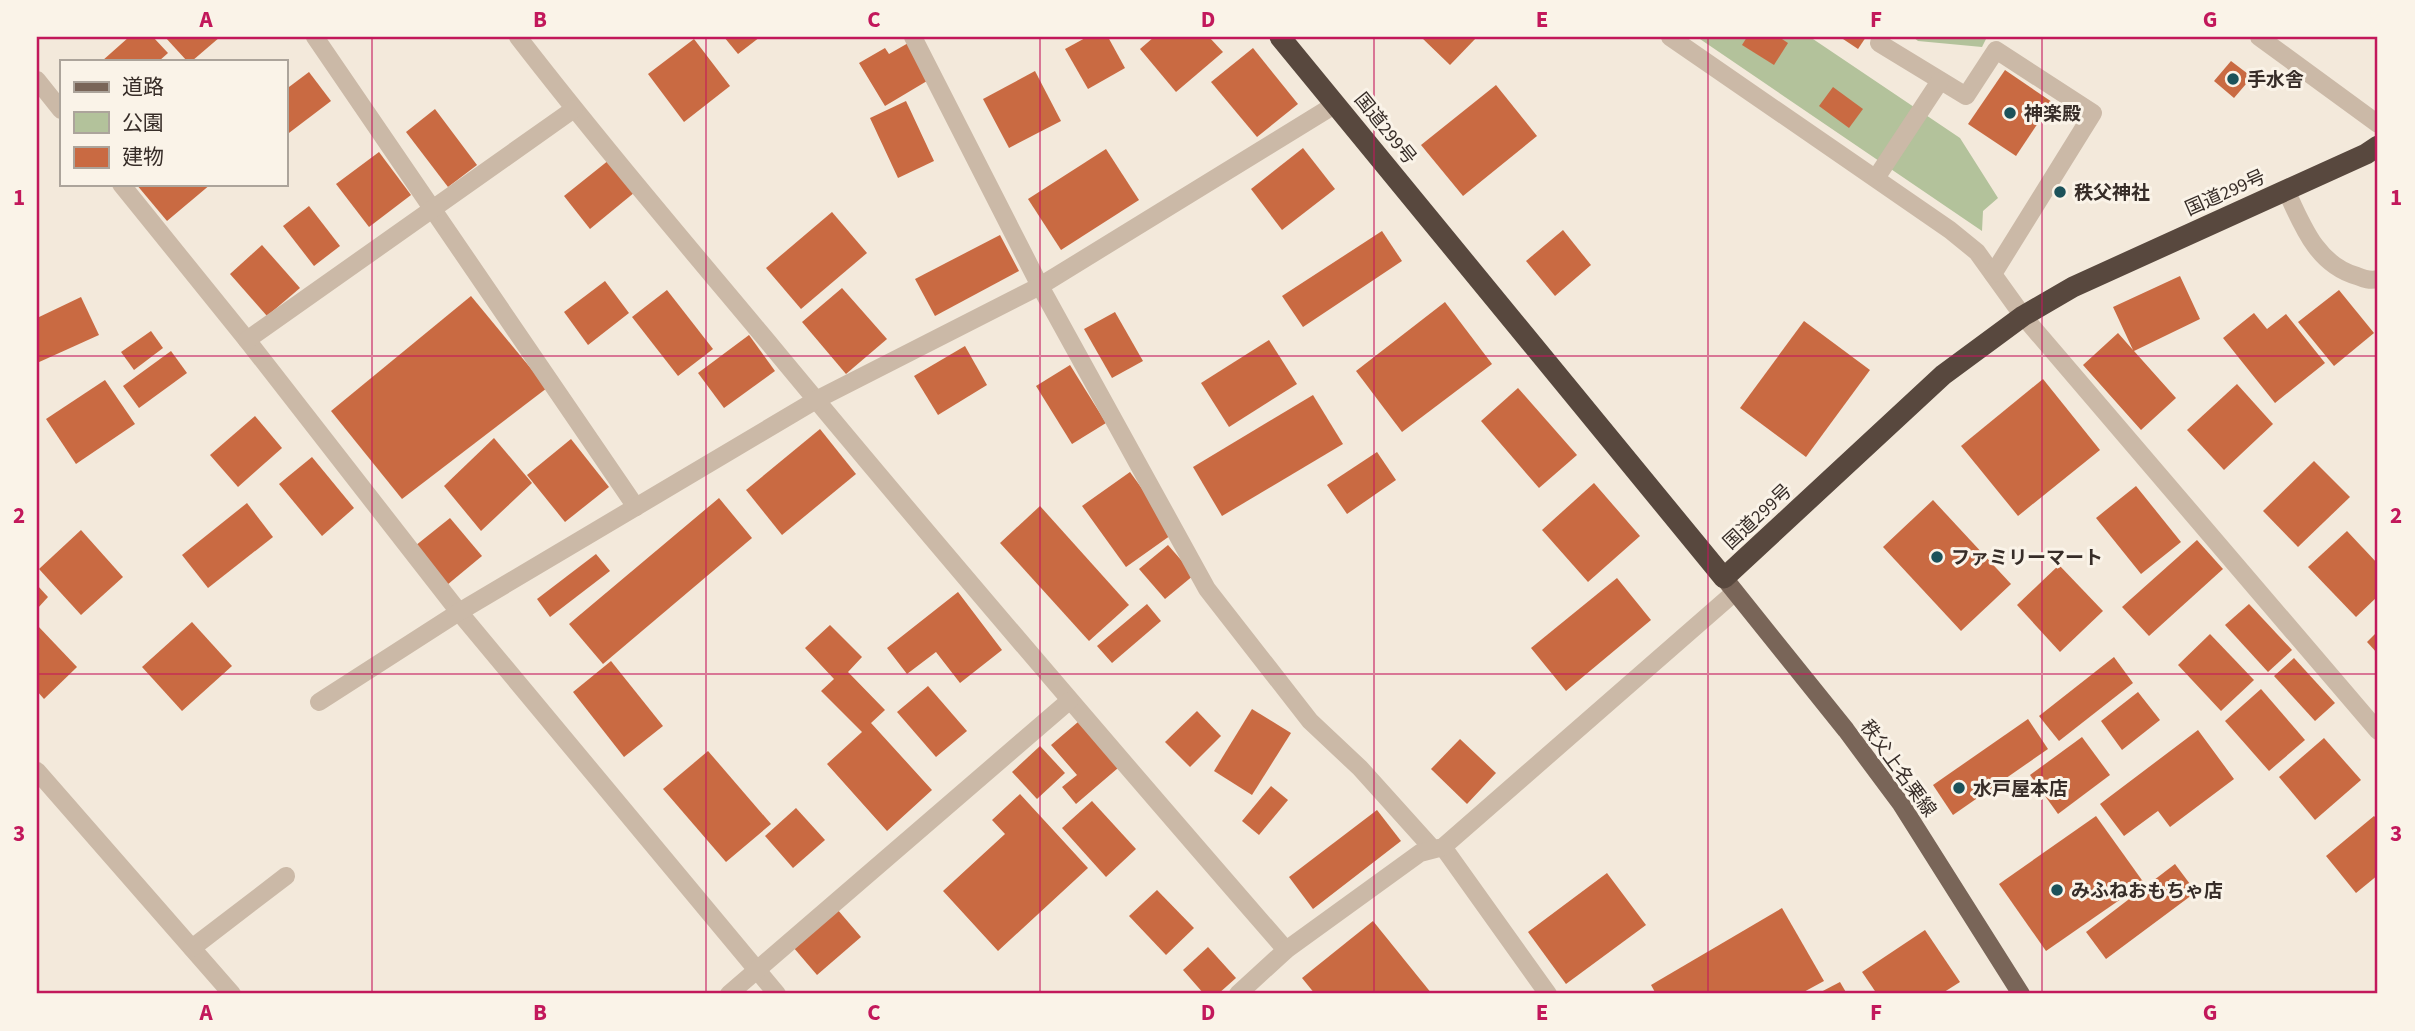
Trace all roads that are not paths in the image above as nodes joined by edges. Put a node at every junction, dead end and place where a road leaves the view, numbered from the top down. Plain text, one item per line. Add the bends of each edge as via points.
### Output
1 (315, 37) edge
2 (518, 37) edge
3 (913, 37) edge
4 (1280, 37) edge
5 (1670, 37) edge
6 (2259, 37) edge
7 (1879, 43) dead end
8 (37, 80) edge
9 (1940, 81) junction
10 (1336, 103) junction
11 (60, 109) edge
12 (574, 109) junction
13 (2378, 124) edge
14 (2378, 146) edge
15 (1876, 178) junction
16 (123, 186) edge
17 (2286, 190) junction
18 (433, 209) junction
19 (1993, 274) junction
20 (2378, 279) edge
21 (1040, 286) junction
22 (2023, 316) junction
23 (247, 340) junction
24 (816, 400) junction
25 (636, 507) junction
26 (1729, 585) junction
27 (459, 612) junction
28 (1069, 701) junction
29 (319, 702) dead end
30 (2378, 731) edge
31 (37, 771) edge
32 (1438, 848) junction
33 (286, 876) dead end
34 (192, 948) junction
35 (1286, 950) junction
36 (756, 970) junction
37 (232, 994) edge
38 (729, 994) edge
39 (777, 994) edge
40 (1238, 994) edge
41 (1548, 994) edge
42 (2021, 994) edge

1 - 18 street
2 - 12 street
3 - 21 street
4 - 10 highway, 国道299号
5 - 15 street
6 - 13 street
7 - 9 street
8 - 11 street
9 - 15 street
9 - 19 street via 1966,96 1996,50 2093,113
10 - 21 street
10 - 26 highway, 国道299号
12 - 18 street
12 - 24 street
14 - 17 highway, 国道299号
15 - 19 street via 1968,245
16 - 23 street
17 - 20 street via 2322,257 2344,273
17 - 22 highway, 国道299号 via 2073,287
18 - 23 street
18 - 25 street
19 - 22 street
21 - 24 street
21 - 32 street via 1207,589 1310,721
22 - 26 highway, 国道299号 via 1943,375
22 - 30 street
23 - 27 street
24 - 25 street
24 - 28 street
25 - 27 street
26 - 32 street
26 - 42 main road, 秩父上名栗線 via 1901,804
27 - 29 street
27 - 36 street
28 - 35 street
28 - 36 street
31 - 34 street
32 - 35 street via 1420,853
32 - 41 street
33 - 34 street
34 - 37 street
35 - 40 street
36 - 38 street
36 - 39 street

